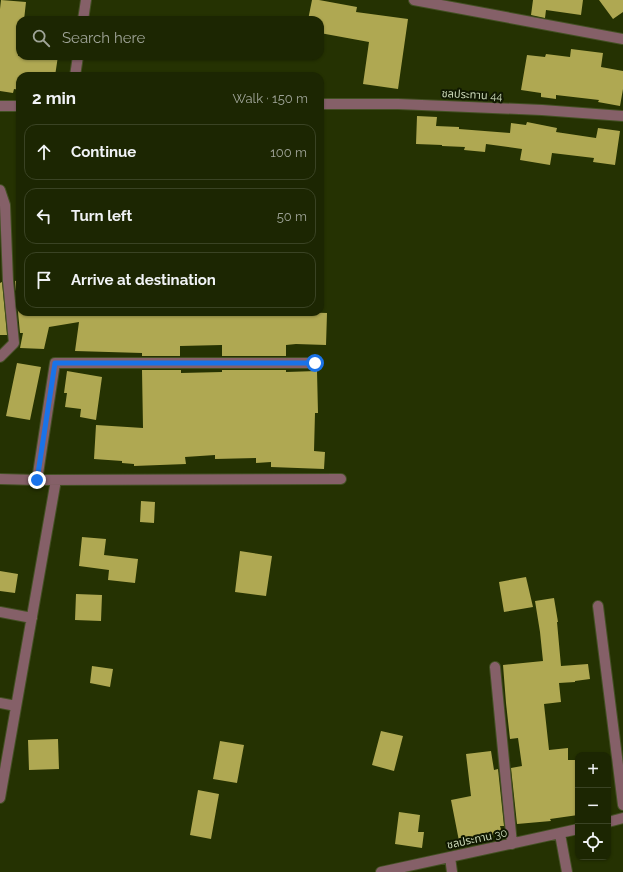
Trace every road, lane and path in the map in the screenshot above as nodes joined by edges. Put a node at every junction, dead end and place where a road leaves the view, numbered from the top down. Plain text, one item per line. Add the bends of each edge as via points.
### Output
1 (86, 0) edge
2 (414, 0) edge
3 (84, 16) edge
4 (623, 39) edge
5 (77, 60) edge
6 (76, 72) edge
7 (324, 104) edge
8 (0, 106) edge
9 (16, 106) edge
10 (623, 116) edge
11 (0, 190) edge
12 (0, 357) edge
13 (315, 363) dead end
14 (0, 479) edge
15 (342, 479) dead end
16 (37, 480) junction
17 (56, 480) junction
18 (598, 606) dead end
19 (0, 612) edge
20 (32, 618) junction
21 (495, 667) dead end
22 (0, 703) edge
23 (16, 706) junction
24 (0, 798) edge
25 (623, 805) edge
26 (623, 818) edge
27 (611, 821) edge
28 (575, 830) edge
29 (560, 834) junction
30 (512, 844) junction
31 (450, 857) junction
32 (381, 872) edge
33 (452, 872) edge
34 (567, 872) edge

1 - 3 street
2 - 4 street
5 - 6 street
7 - 10 street, ชลประทาน 44 via 413,104
8 - 9 street
11 - 12 street via 5,205 14,343
13 - 16 street via 55,363
14 - 16 street
15 - 17 street
16 - 17 street
17 - 20 street
18 - 25 street
19 - 20 street
20 - 23 street
21 - 30 street
22 - 23 street
23 - 24 street
26 - 27 street
28 - 29 street, ชลประทาน 30
29 - 30 street, ชลประทาน 30
29 - 34 street
30 - 31 street, ชลประทาน 30
31 - 32 street, ชลประทาน 30
31 - 33 street

